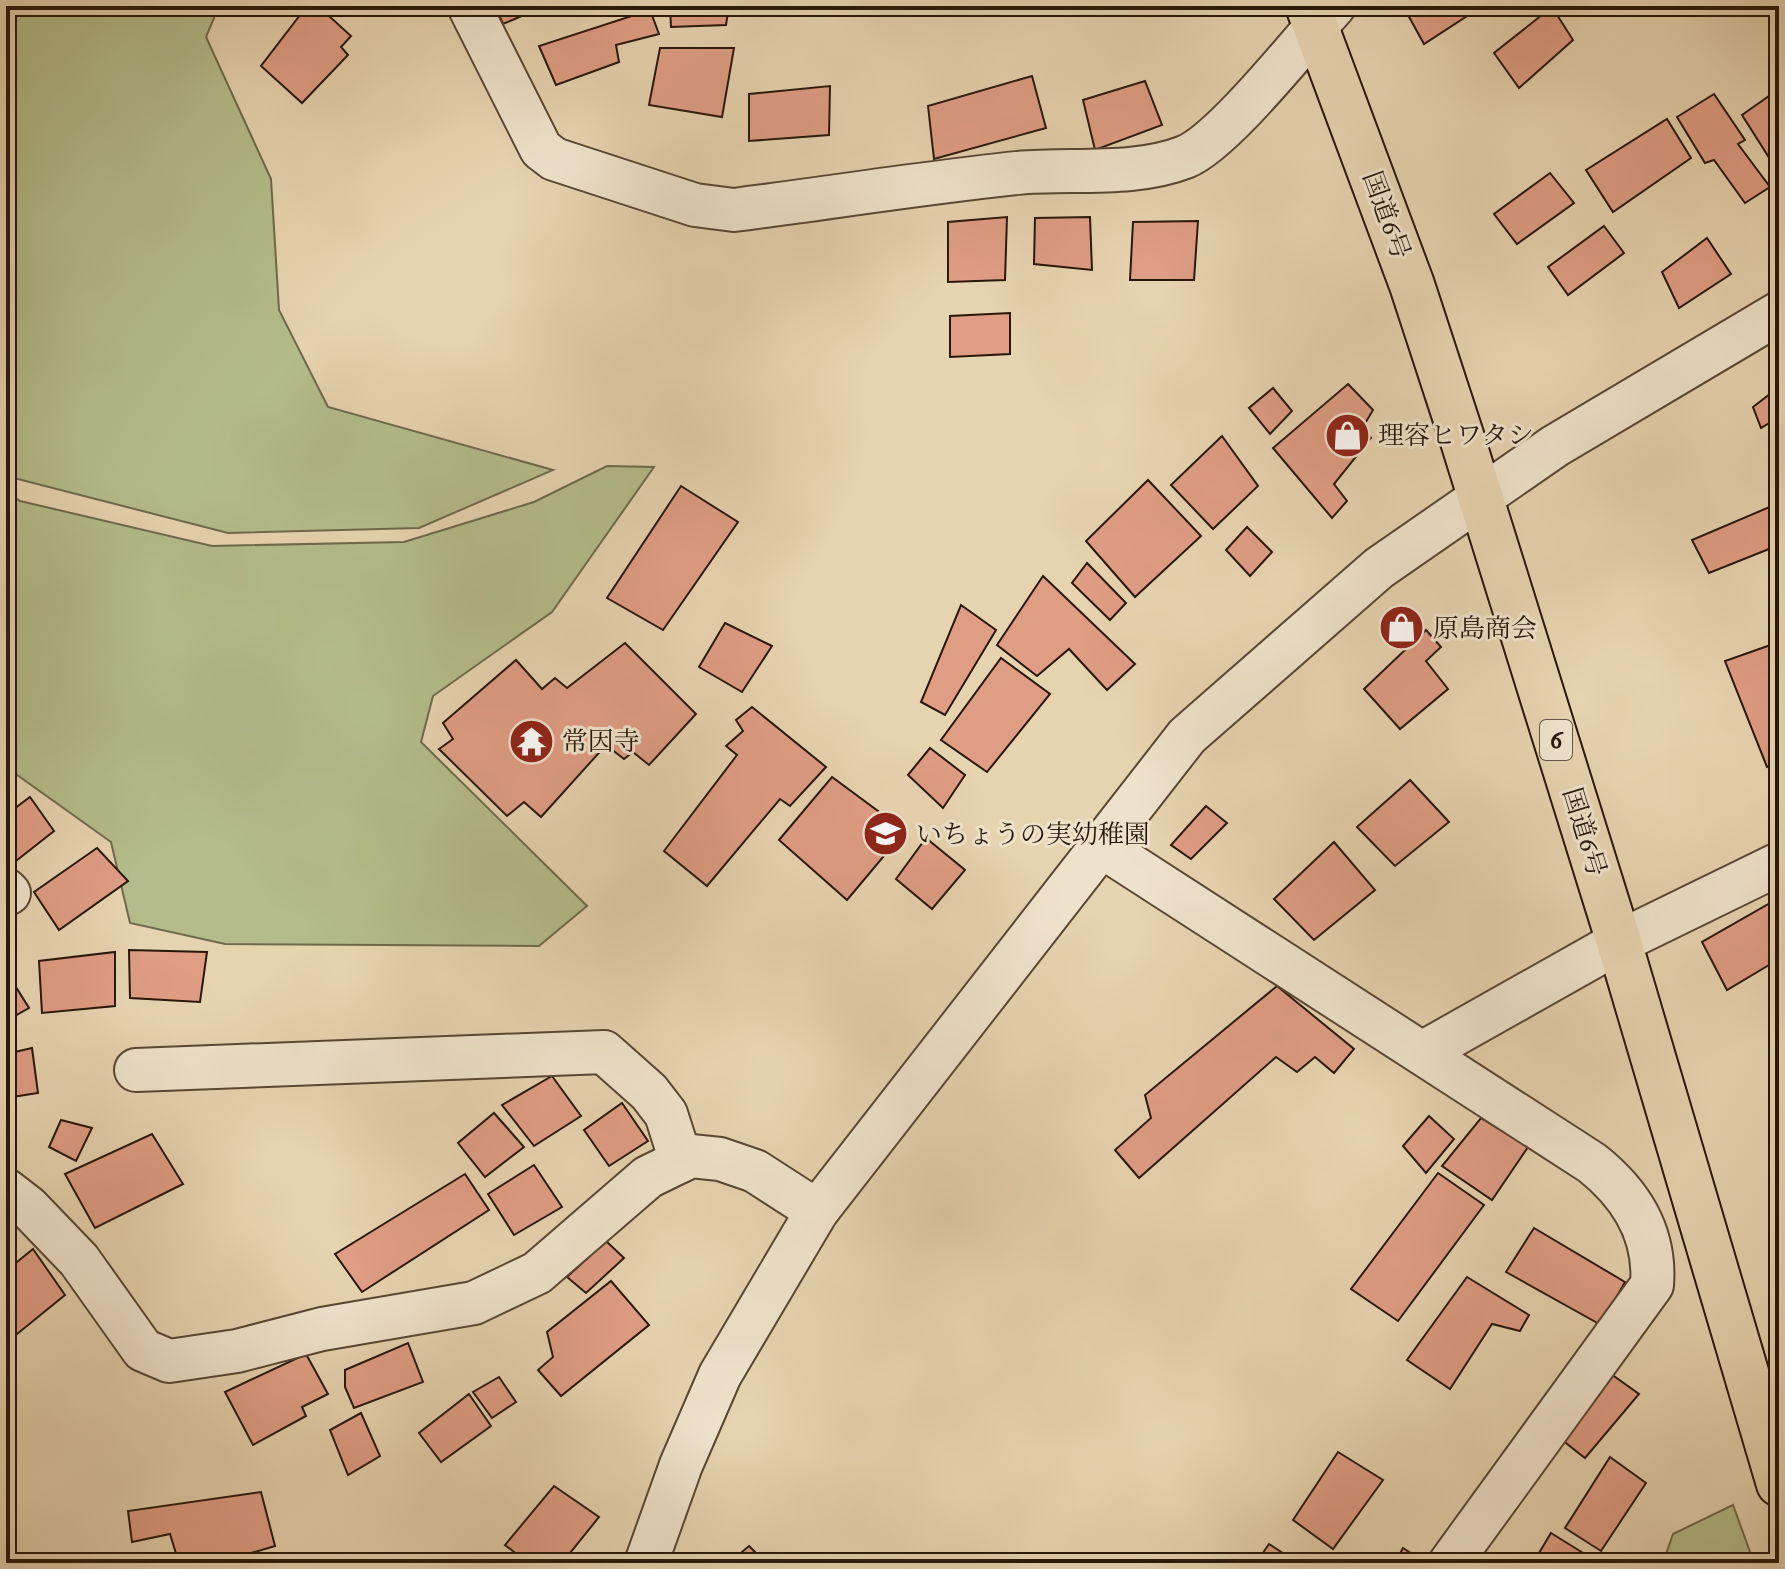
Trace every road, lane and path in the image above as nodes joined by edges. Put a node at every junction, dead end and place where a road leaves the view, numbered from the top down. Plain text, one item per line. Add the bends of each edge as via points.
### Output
1 (469, 6) edge
2 (1320, 12) edge
3 (1779, 313) edge
4 (1480, 497) junction
5 (1101, 846) junction
6 (1779, 864) edge
7 (1619, 942) junction
8 (1422, 1053) junction
9 (136, 1070) dead end
10 (681, 1161) junction
11 (6, 1190) edge
12 (817, 1211) junction
13 (1779, 1484) edge
14 (646, 1563) edge
15 (1450, 1563) edge

1 - 2 street via 541,149 554,159 695,205 734,210 1018,173 1146,167 1188,156 1253,97
2 - 4 highway, 国道6号 / 6
3 - 4 street via 1555,446
4 - 5 street via 1379,568 1187,736
4 - 7 highway, 国道6号 / 6
5 - 8 street
5 - 12 street
6 - 7 street
7 - 8 street
7 - 13 highway, 国道6号 / 6
8 - 15 street via 1621,1186 1654,1258 1652,1285
9 - 10 street via 604,1052 666,1114
10 - 11 street via 648,1177 537,1273 474,1303 169,1361 143,1350 79,1260
10 - 12 street via 691,1156 720,1159 755,1171
12 - 14 street via 720,1375

